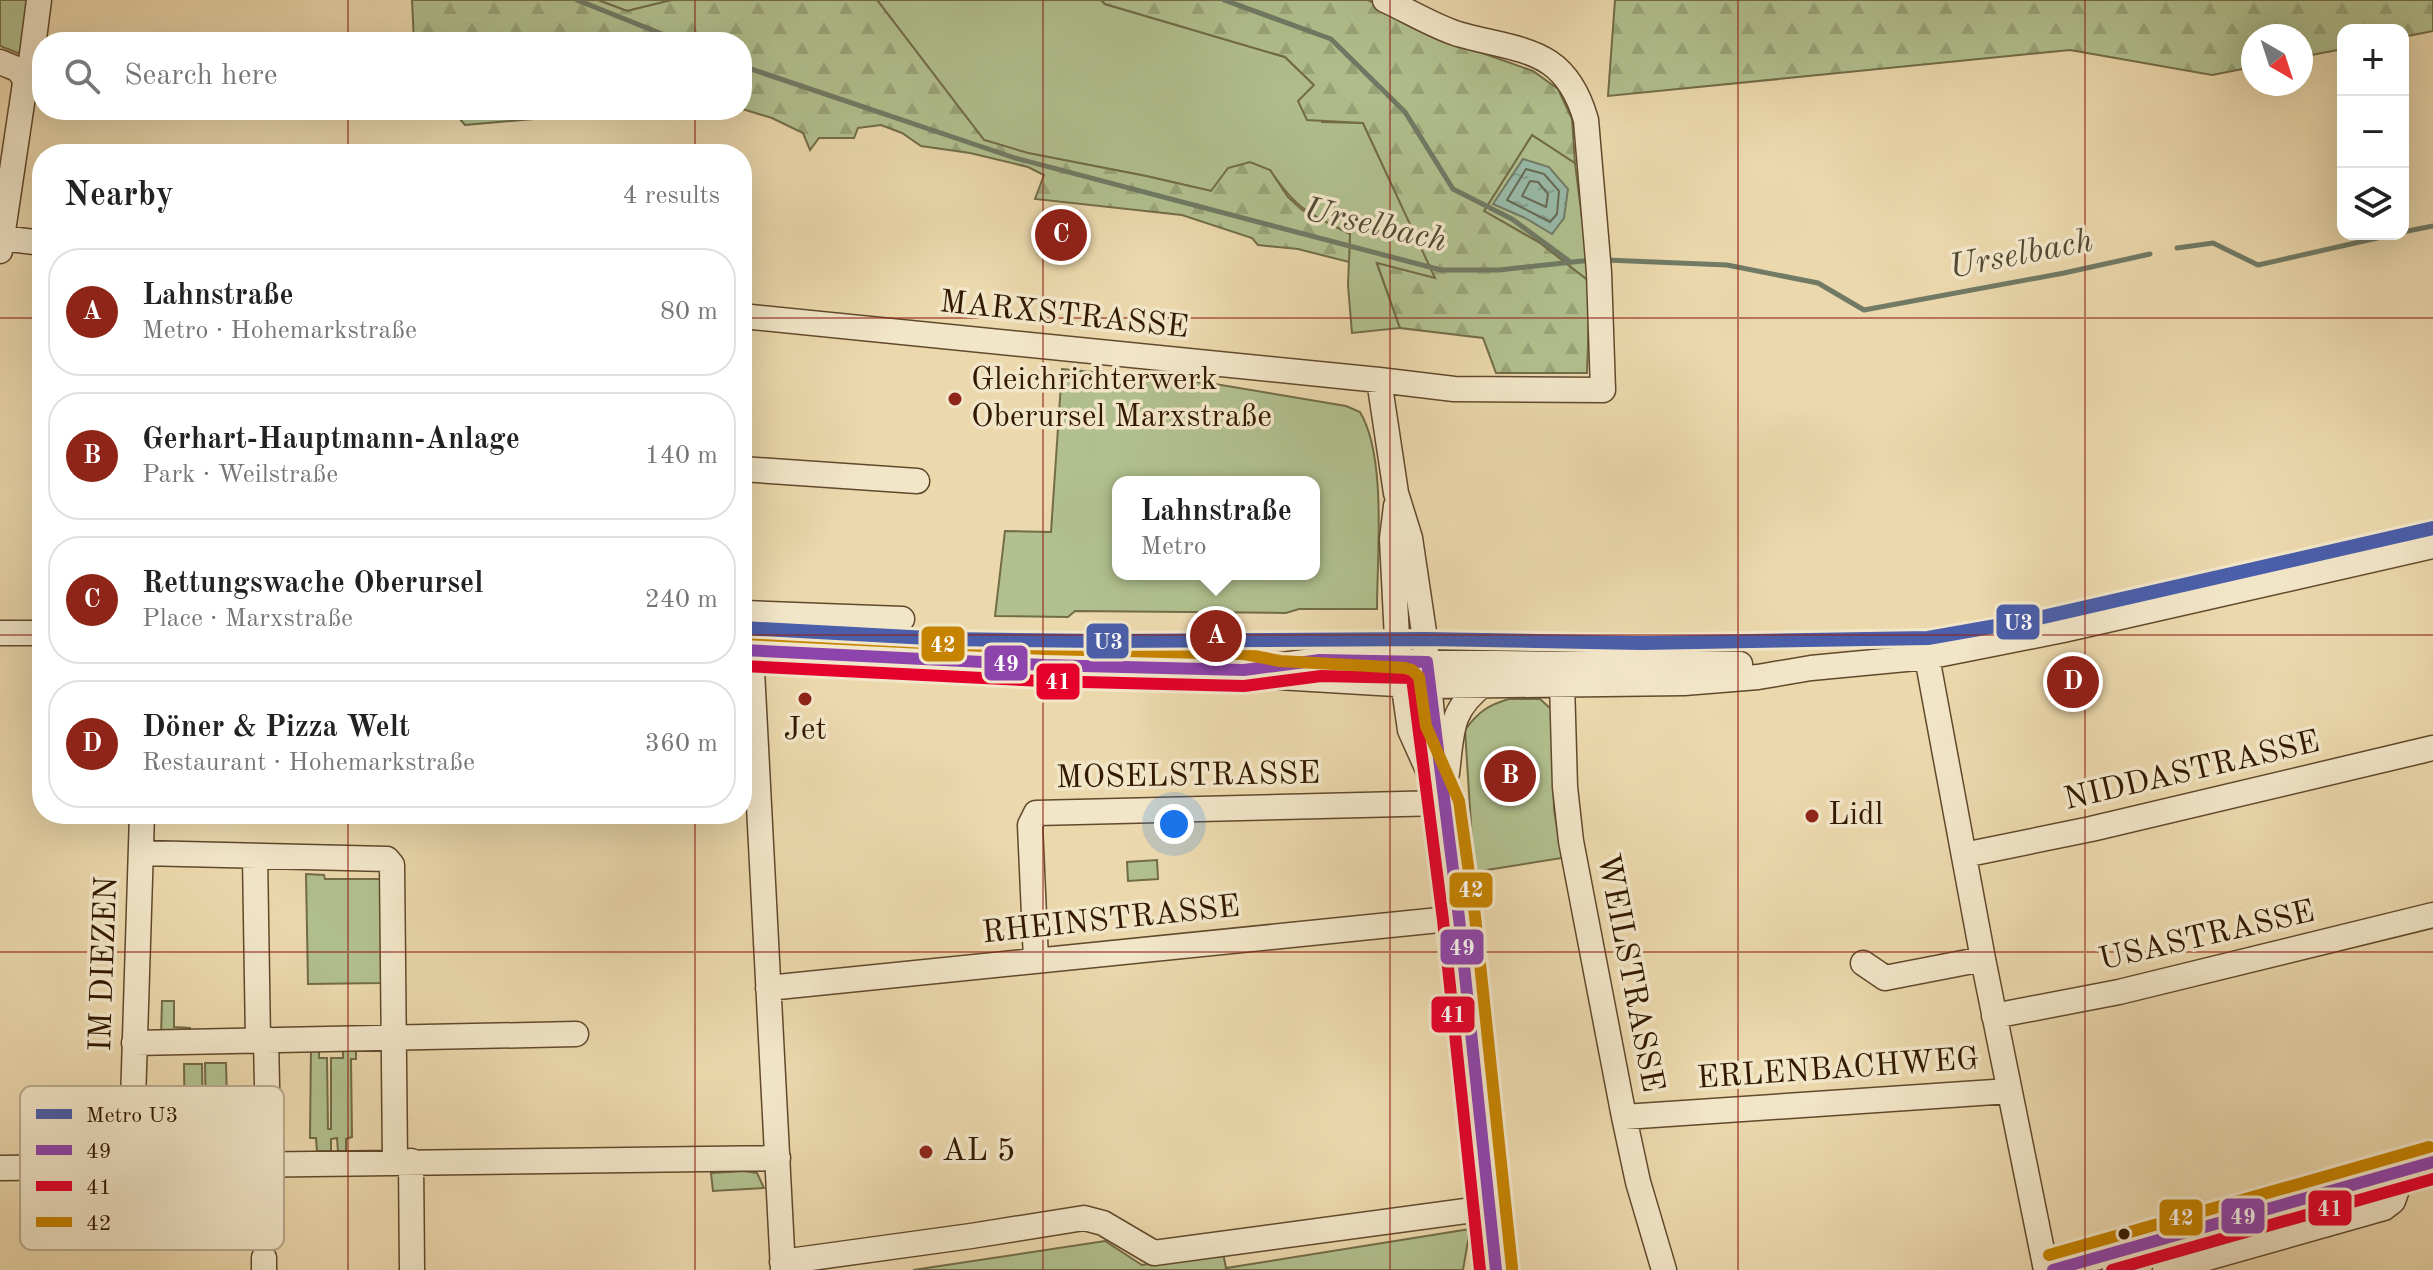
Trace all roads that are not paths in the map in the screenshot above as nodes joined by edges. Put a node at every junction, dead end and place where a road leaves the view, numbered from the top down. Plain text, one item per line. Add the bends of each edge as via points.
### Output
1 (39, 0) edge
2 (1385, 0) edge
3 (35, 32) edge
4 (32, 54) edge
5 (0, 62) edge
6 (23, 76) junction
7 (32, 243) edge
8 (1, 245) edge
9 (752, 317) edge
10 (1379, 380) junction
11 (752, 470) edge
12 (917, 481) dead end
13 (2433, 549) edge
14 (752, 611) edge
15 (902, 619) dead end
16 (0, 633) edge
17 (32, 633) edge
18 (752, 651) edge
19 (1927, 657) junction
20 (1811, 668) junction
21 (1244, 670) junction
22 (1415, 674) junction
23 (1562, 683) junction
24 (1484, 684) junction
25 (752, 731) edge
26 (2433, 748) edge
27 (1443, 803) junction
28 (142, 824) edge
29 (141, 853) junction
30 (1964, 855) junction
31 (255, 856) junction
32 (2433, 915) edge
33 (1459, 918) junction
34 (1983, 959) junction
35 (1036, 960) junction
36 (1863, 963) dead end
37 (768, 988) junction
38 (1994, 1016) junction
39 (576, 1034) dead end
40 (395, 1037) junction
41 (262, 1040) junction
42 (134, 1043) junction
43 (133, 1086) edge
44 (265, 1086) edge
45 (2009, 1091) junction
46 (1624, 1117) junction
47 (778, 1158) junction
48 (403, 1162) junction
49 (2433, 1162) edge
50 (284, 1163) edge
51 (0, 1168) edge
52 (20, 1168) edge
53 (2404, 1170) junction
54 (1473, 1210) dead end
55 (782, 1266) edge
56 (412, 1270) edge
57 (1496, 1270) edge
58 (1664, 1270) edge
59 (2046, 1270) edge
60 (2053, 1270) edge
61 (2165, 1270) edge

1 - 3 street
2 - 10 street, MARXSTRASSE via 1455,33 1549,60 1569,78 1586,120 1603,390 1454,389
4 - 6 street
5 - 6 street
6 - 8 street
7 - 8 street
9 - 10 street, MARXSTRASSE
10 - 22 street via 1396,493 1410,538
11 - 12 street
13 - 19 street
14 - 15 street
16 - 17 street
18 - 21 street
19 - 20 street
19 - 30 street
20 - 22 street via 1758,664
20 - 23 street via 1684,683
21 - 22 street via 1278,677
21 - 22 street via 1320,660
22 - 24 street
22 - 27 street via 1410,730
23 - 24 street
23 - 46 street, WEILSTRASSE via 1571,841
24 - 27 street via 1468,696 1453,722
25 - 37 street
26 - 30 street, NIDDASTRASSE
27 - 33 street
27 - 35 street, MOSELSTRASSE via 1036,813 1030,825
28 - 29 street, IM DIEZEN
29 - 31 street
29 - 42 street, IM DIEZEN
30 - 34 street
31 - 40 street via 387,859 392,865
31 - 41 street
32 - 38 street, USASTRASSE via 2119,992
33 - 35 street, RHEINSTRASSE
33 - 57 street
34 - 36 street via 1885,978
34 - 38 street
35 - 37 street, RHEINSTRASSE
37 - 47 street
38 - 45 street
39 - 40 street
40 - 41 street
40 - 48 street
41 - 42 street
41 - 44 street
42 - 43 street, IM DIEZEN
45 - 46 street, ERLENBACHWEG
45 - 59 street
46 - 58 street, WEILSTRASSE
47 - 48 street
47 - 55 street
48 - 50 street
48 - 56 street
49 - 53 street
51 - 52 street
53 - 60 street
53 - 61 street via 2393,1201 2384,1208
54 - 55 street via 1154,1253 1103,1223 1084,1218

